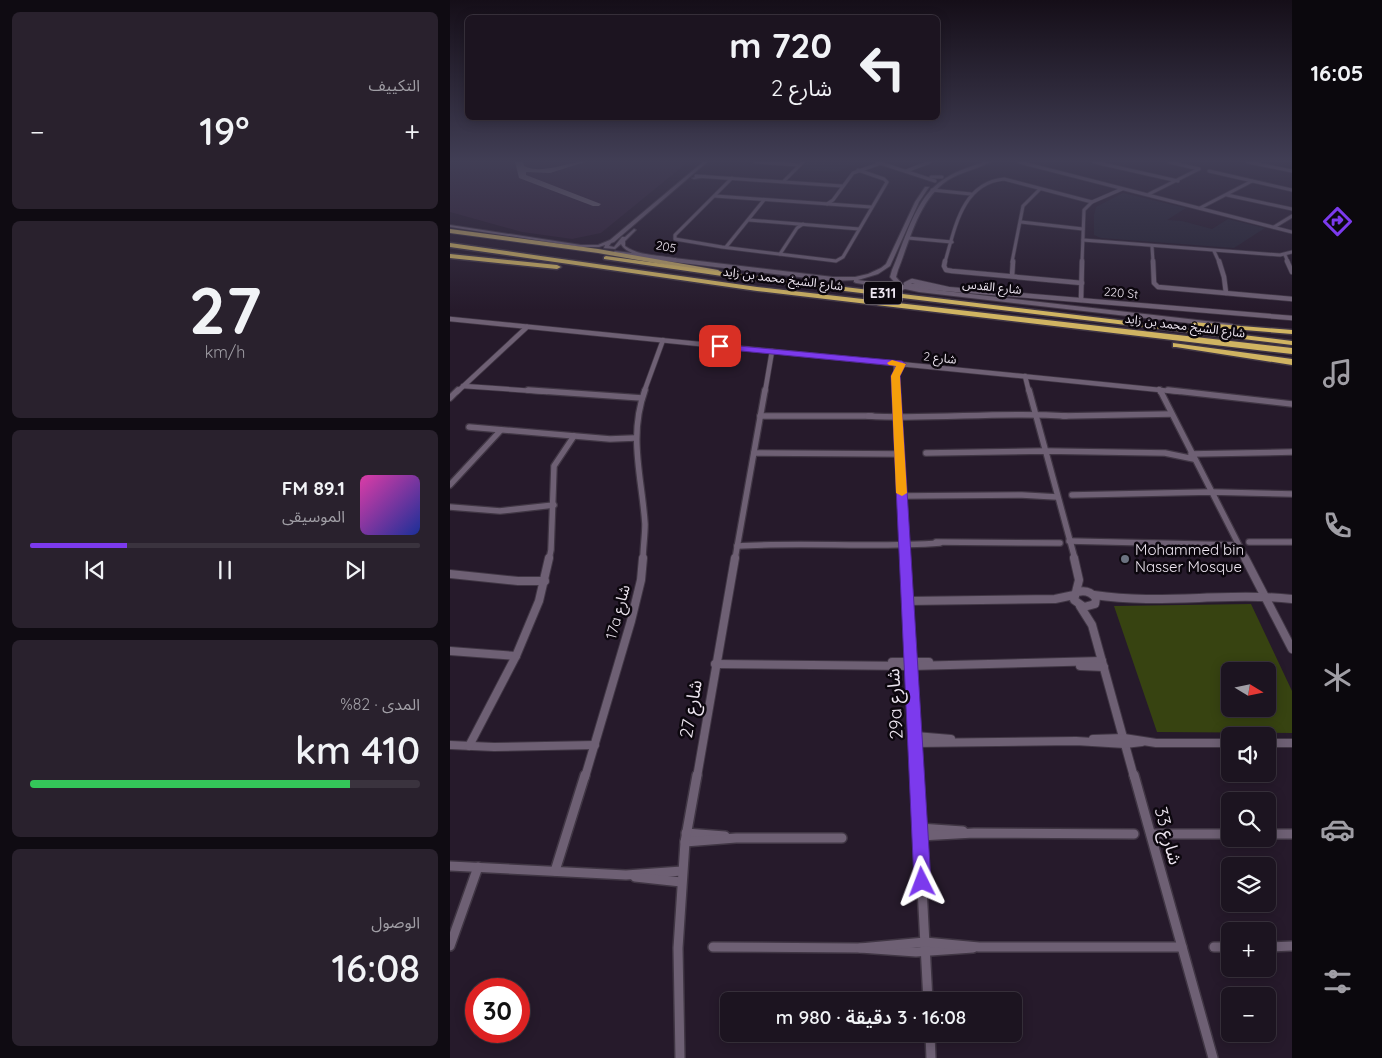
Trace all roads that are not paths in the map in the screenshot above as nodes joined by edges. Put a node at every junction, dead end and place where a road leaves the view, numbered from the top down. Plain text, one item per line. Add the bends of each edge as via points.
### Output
1 (648, 211) edge
2 (655, 211) edge
3 (699, 211) edge
4 (756, 211) edge
5 (869, 211) edge
6 (913, 211) edge
7 (920, 211) edge
8 (963, 211) edge
9 (1022, 211) edge
10 (1084, 211) edge
11 (1211, 211) edge
12 (1292, 216) edge
13 (748, 220) junction
14 (1020, 223) junction
15 (799, 226) junction
16 (1279, 226) junction
17 (450, 228) edge
18 (1083, 228) junction
19 (859, 229) junction
20 (1292, 232) edge
21 (620, 235) junction
22 (627, 236) junction
23 (450, 237) edge
24 (908, 238) junction
25 (1083, 241) junction
26 (952, 242) junction
27 (450, 244) edge
28 (1150, 246) junction
29 (724, 247) junction
30 (1216, 251) junction
31 (450, 252) edge
32 (598, 252) junction
33 (778, 254) junction
34 (1287, 254) edge
35 (450, 256) edge
36 (892, 257) junction
37 (682, 261) junction
38 (557, 267) junction
39 (895, 270) junction
40 (1292, 272) edge
41 (729, 275) junction
42 (1010, 276) junction
43 (692, 279) junction
44 (833, 279) junction
45 (1082, 282) junction
46 (1227, 287) junction
47 (911, 289) junction
48 (948, 289) junction
49 (1226, 293) junction
50 (1232, 294) junction
51 (1081, 297) junction
52 (1292, 299) edge
53 (1037, 311) junction
54 (1292, 318) edge
55 (450, 319) edge
56 (1034, 322) junction
57 (525, 327) junction
58 (1250, 328) junction
59 (1292, 332) edge
60 (666, 341) junction
61 (1292, 343) edge
62 (1292, 351) edge
63 (774, 352) junction
64 (1292, 362) edge
65 (899, 364) junction
66 (1027, 376) junction
67 (463, 386) junction
68 (1162, 390) junction
69 (450, 398) edge
70 (642, 398) junction
71 (1292, 404) edge
72 (1167, 406) joint
73 (1172, 415) junction
74 (760, 416) junction
75 (898, 416) junction
76 (1004, 416) joint
77 (1035, 416) junction
78 (469, 427) dead end
79 (501, 430) junction
80 (574, 436) junction
81 (635, 438) junction
82 (1045, 452) junction
83 (1292, 452) edge
84 (754, 453) junction
85 (866, 453) joint
86 (900, 453) junction
87 (926, 453) dead end
88 (1192, 455) junction
89 (450, 485) edge
90 (902, 494) junction
91 (1212, 494) junction
92 (1292, 494) edge
93 (1022, 495) joint
94 (1057, 495) junction
95 (1072, 495) dead end
96 (554, 505) junction
97 (450, 507) edge
98 (1249, 542) dead end
99 (1292, 542) edge
100 (904, 543) junction
101 (1060, 543) dead end
102 (1070, 543) junction
103 (1237, 543) junction
104 (737, 544) junction
105 (450, 574) edge
106 (1079, 575) junction
107 (545, 581) junction
108 (1076, 594) junction
109 (1091, 594) junction
110 (907, 598) junction
111 (1055, 599) junction
112 (1119, 599) junction
113 (1266, 599) junction
114 (1291, 599) edge
115 (1079, 605) junction
116 (1094, 605) junction
117 (1091, 622) junction
118 (1292, 649) edge
119 (450, 651) edge
120 (516, 656) junction
121 (715, 664) junction
122 (911, 664) junction
123 (1103, 664) junction
124 (915, 740) junction
125 (1125, 741) junction
126 (1221, 743) edge
127 (1276, 743) edge
128 (1292, 743) edge
129 (450, 745) edge
130 (595, 745) junction
131 (469, 746) junction
132 (920, 832) junction
133 (1134, 834) dead end
134 (1151, 834) junction
135 (1221, 834) edge
136 (1276, 834) edge
137 (1292, 834) edge
138 (685, 838) junction
139 (842, 838) dead end
140 (450, 866) edge
141 (478, 867) junction
142 (556, 871) junction
143 (682, 871) junction
144 (626, 875) junction
145 (681, 882) junction
146 (450, 946) edge
147 (1292, 946) edge
148 (713, 947) dead end
149 (926, 947) junction
150 (1182, 947) junction
151 (1214, 947) dead end
152 (1221, 947) edge
153 (1276, 947) edge
154 (928, 992) edge
155 (930, 1042) edge
156 (680, 1058) edge
157 (931, 1058) edge
158 (1213, 1058) edge

1 - 21 street
2 - 22 street, 205
3 - 29 street via 674,238
4 - 13 street
5 - 19 street
6 - 36 main road
7 - 24 main road
8 - 26 street
9 - 14 street
10 - 18 street
11 - 16 street
12 - 16 street
13 - 15 street
13 - 29 street
14 - 18 street
14 - 42 street
15 - 19 street
15 - 33 street
16 - 20 street
17 - 21 street via 588,247 607,244
17 - 32 highway
18 - 25 street
19 - 33 street via 840,260
21 - 22 street via 606,247 615,248
22 - 37 street, 205 via 623,244 628,250
23 - 41 highway, شارع الشيخ محمد بن زايد / E311
24 - 26 street
24 - 39 main road
25 - 28 street
25 - 45 street
26 - 42 street via 944,266 946,270
27 - 43 highway, شارع الشيخ محمد بن زايد / E311
28 - 30 street
28 - 49 street via 1156,286
29 - 33 street
30 - 34 street
30 - 46 street
31 - 38 highway
32 - 37 main road
32 - 41 highway
34 - 40 street
35 - 38 highway
36 - 39 main road via 888,267 876,277 888,278
36 - 44 main road via 886,267 876,273
37 - 44 main road
38 - 43 highway
39 - 47 main road via 893,277 896,282
41 - 53 highway, شارع الشيخ محمد بن زايد / E311
42 - 45 street
43 - 56 highway, شارع الشيخ محمد بن زايد / E311
44 - 47 main road, شارع القدس
45 - 51 street
46 - 49 street
46 - 50 street
47 - 58 main road, شارع القدس
48 - 48 street, 220 St via 914,281 906,284 911,286
48 - 51 street, 220 St via 1072,299
49 - 50 street
50 - 52 street
51 - 54 street, 220 St
53 - 58 highway
53 - 61 highway, شارع الشيخ محمد بن زايد / E311
55 - 57 street, شارع 2
56 - 62 highway, شارع الشيخ محمد بن زايد / E311
56 - 64 highway
57 - 60 street, شارع 2
57 - 67 street
58 - 59 highway
60 - 63 street, شارع 2
60 - 70 street, 17a شارع
63 - 65 street, شارع 2
63 - 74 street, شارع 27
65 - 66 street, شارع 2
65 - 75 street, 29a شارع via 896,376
66 - 68 street, شارع 2
66 - 77 street
67 - 69 street
67 - 70 street
68 - 71 street, شارع 2
68 - 72 street
70 - 81 street, 17a شارع
72 - 73 street
73 - 77 street
73 - 88 street
74 - 75 street
74 - 84 street, شارع 27
75 - 76 street
75 - 86 street, 29a شارع
76 - 77 street
77 - 82 street
78 - 79 street
79 - 80 street
79 - 89 street
80 - 81 street
80 - 96 street via 554,466
81 - 130 street, 17a شارع via 645,526 644,561 637,600
82 - 87 street
82 - 88 street
82 - 94 street
83 - 88 street
84 - 85 street
84 - 104 street, شارع 27
85 - 86 street
86 - 90 street, 29a شارع
88 - 91 street
90 - 93 street
90 - 100 street, 29a شارع
91 - 92 street
91 - 95 street
91 - 103 street
93 - 94 street
94 - 102 street
96 - 97 street via 500,511
96 - 107 street
98 - 99 street
100 - 101 street
100 - 104 street
100 - 110 street, 29a شارع
102 - 103 street
102 - 106 street
103 - 113 street
104 - 121 street, شارع 27
105 - 107 street
106 - 108 street
106 - 109 street
107 - 120 street
108 - 109 street
108 - 111 street
108 - 115 street, شارع 33 via 1074,600
109 - 112 street
109 - 116 street
110 - 111 street
110 - 122 street, 29a شارع
111 - 115 street
112 - 113 street
112 - 116 street
113 - 114 street
113 - 118 street
115 - 116 street
115 - 117 street, شارع 33
116 - 117 street, شارع 33
117 - 123 street, شارع 33
119 - 120 street
120 - 131 street
121 - 122 street
121 - 138 street, شارع 27
122 - 123 street
122 - 124 street, 29a شارع
123 - 125 street, شارع 33
124 - 125 street
124 - 132 street, 29a شارع
125 - 126 street
125 - 134 street, شارع 33
127 - 128 street
129 - 131 street
130 - 131 street
130 - 142 street, 17a شارع
132 - 133 street
132 - 149 street, 29a شارع
134 - 135 street
134 - 150 street, شارع 33
136 - 137 street
138 - 139 street
138 - 143 street, شارع 27
140 - 141 street
141 - 142 street
141 - 146 street
142 - 144 street
143 - 144 street
143 - 145 street, شارع 27
144 - 145 street
145 - 156 street, شارع 27 via 678,948
147 - 153 street
148 - 149 street via 882,951
149 - 150 street via 959,950 979,947
149 - 154 street, 29a شارع
150 - 158 street, شارع 33
151 - 152 street
155 - 157 street

